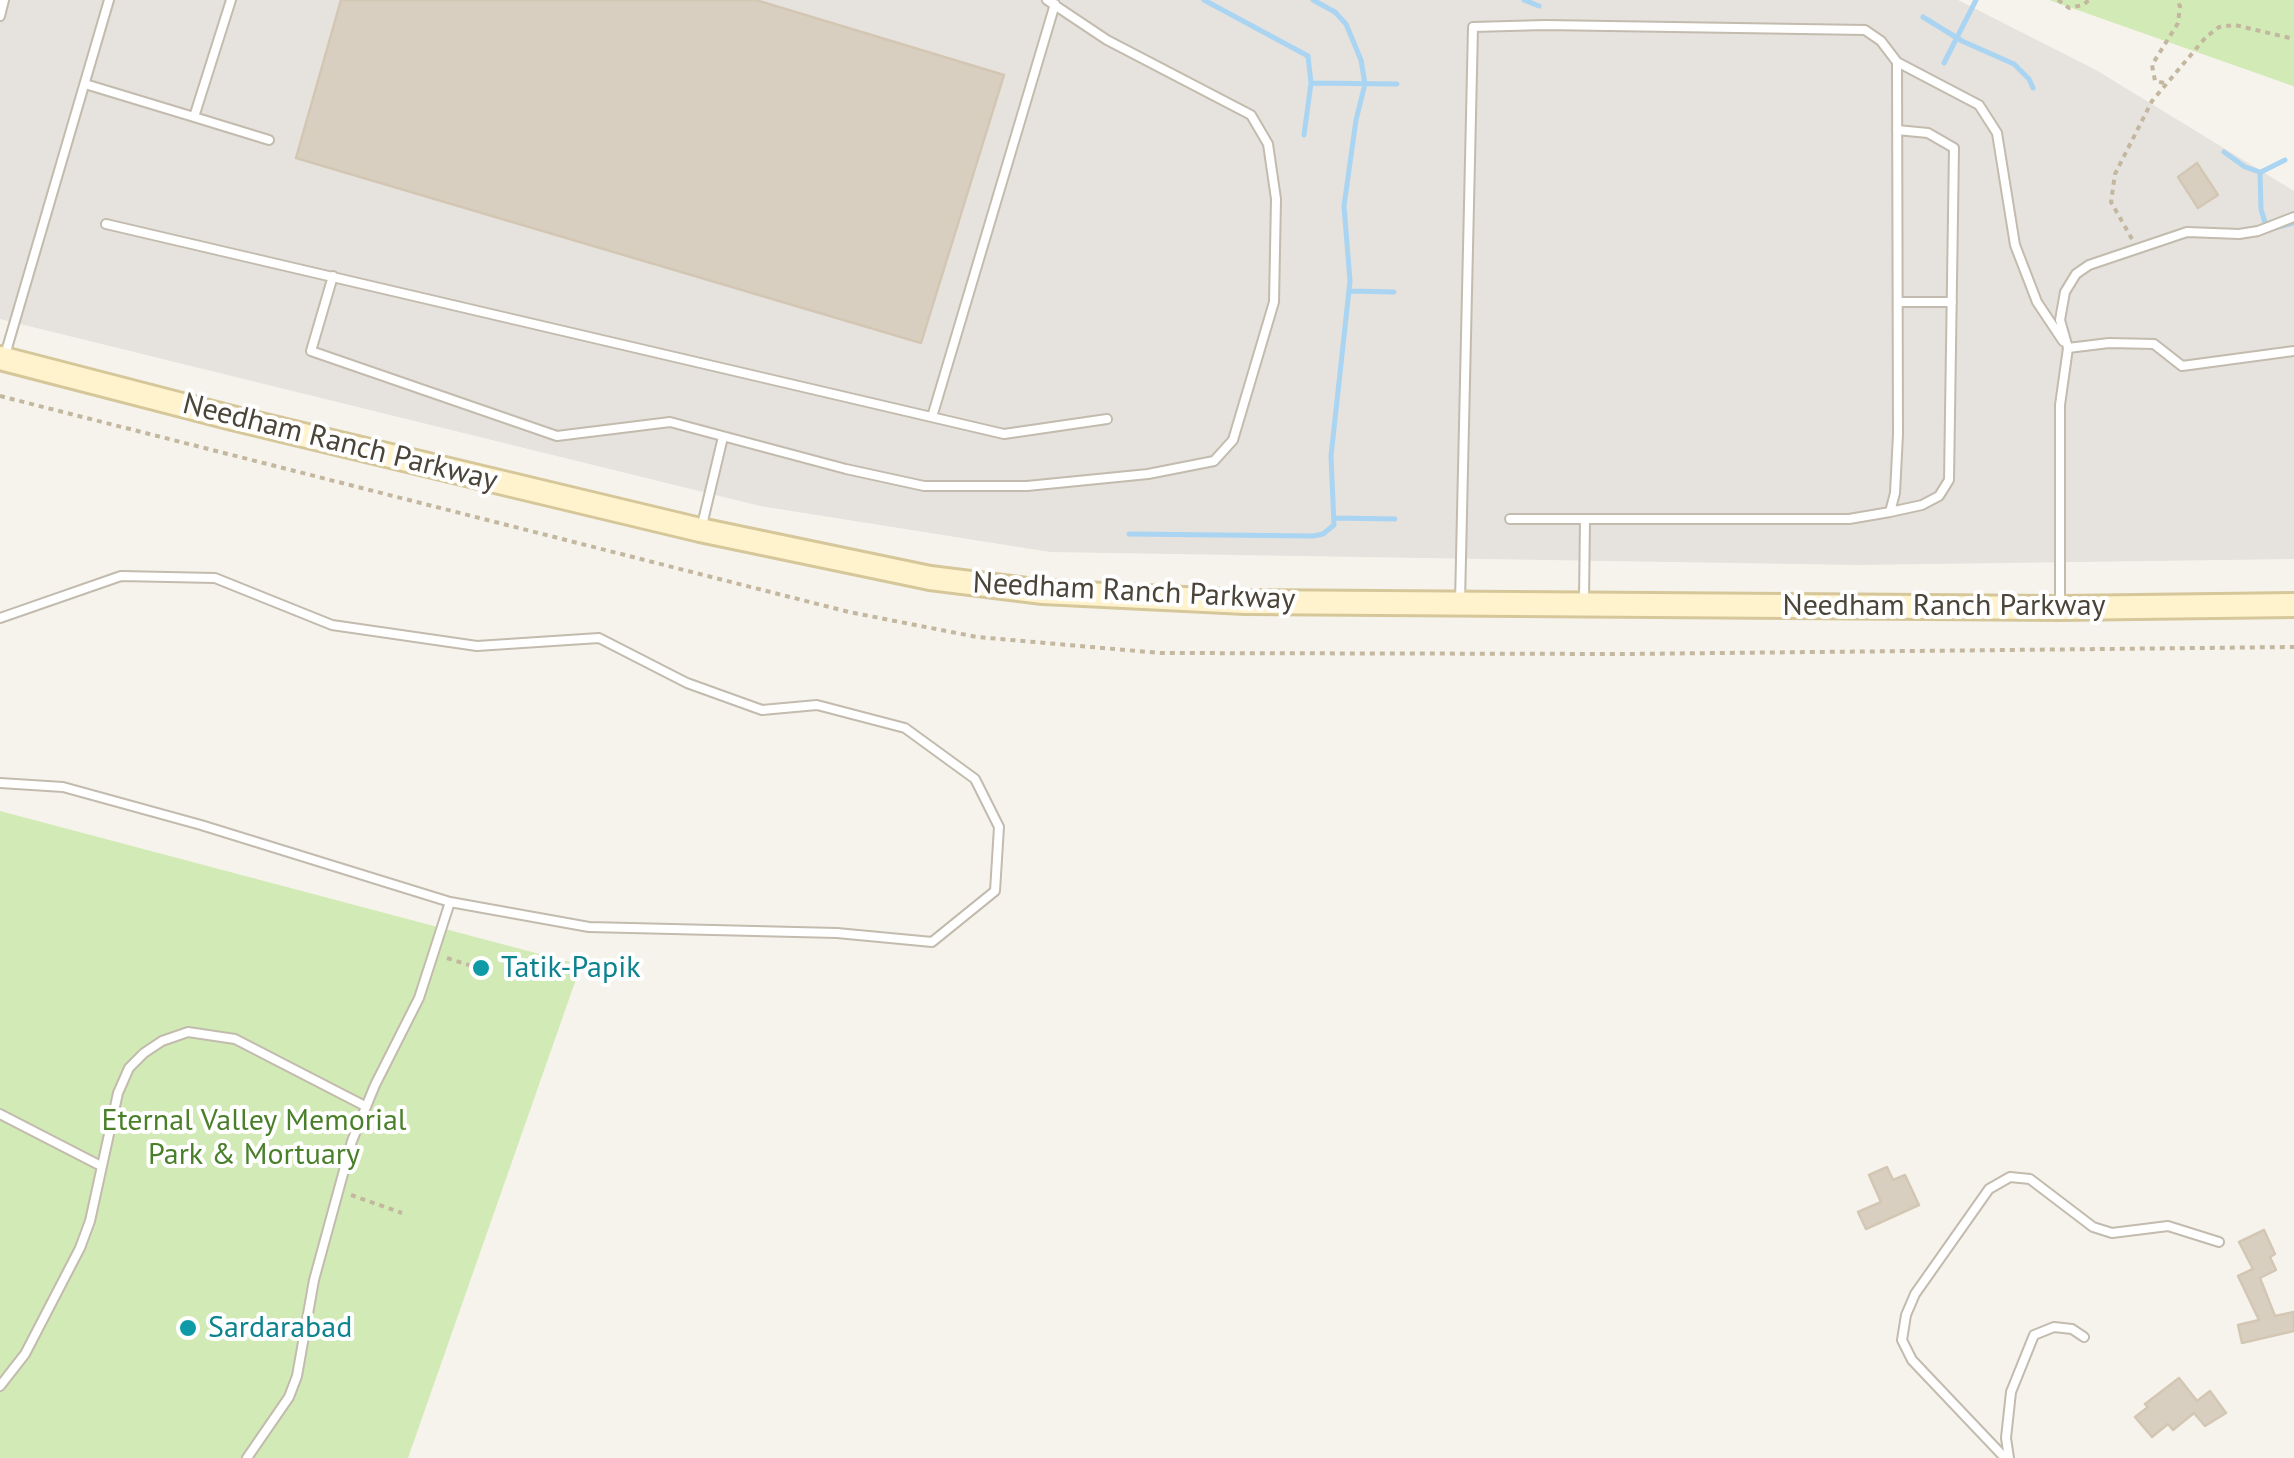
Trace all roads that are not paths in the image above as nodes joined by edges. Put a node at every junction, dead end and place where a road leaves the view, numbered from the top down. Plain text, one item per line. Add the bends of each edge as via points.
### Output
1 (4, 0) edge
2 (110, 0) edge
3 (231, 0) edge
4 (1051, 2) edge
5 (0, 16) edge
6 (1897, 62) junction
7 (85, 84) junction
8 (194, 116) junction
9 (1897, 130) junction
10 (269, 140) dead end
11 (2294, 217) edge
12 (106, 224) dead end
13 (333, 276) junction
14 (1898, 302) junction
15 (1952, 302) junction
16 (2068, 348) junction
17 (2294, 350) edge
18 (2, 359) edge
19 (932, 417) junction
20 (1107, 420) dead end
21 (723, 437) junction
22 (1890, 512) junction
23 (1510, 519) dead end
24 (1585, 520) junction
25 (700, 530) junction
26 (1460, 602) junction
27 (1584, 604) junction
28 (2294, 605) edge
29 (2060, 608) junction
30 (0, 618) edge
31 (0, 783) edge
32 (450, 902) junction
33 (365, 1106) junction
34 (0, 1114) edge
35 (101, 1166) junction
36 (2218, 1242) dead end
37 (2084, 1337) dead end
38 (0, 1386) edge
39 (247, 1458) edge
40 (2007, 1458) edge

1 - 5 lane
2 - 7 lane
3 - 8 lane
4 - 19 lane
4 - 21 lane via 1108,40 1251,115 1268,144 1276,199 1274,302 1233,440 1214,462 1148,474 1027,486 924,486
6 - 9 lane
6 - 16 lane via 1979,105 1997,133 2015,245 2038,302
6 - 26 lane via 1865,30 1472,26
7 - 8 lane
7 - 18 lane
8 - 10 lane
9 - 14 lane
9 - 15 lane via 1928,133 1954,148
11 - 16 lane via 2239,234 2186,232 2089,265 2065,292 2060,320
12 - 13 lane
13 - 19 lane
13 - 21 lane via 311,351 557,436 670,422
14 - 15 lane
14 - 22 lane via 1898,434
15 - 22 lane via 1949,480 1922,506
16 - 17 lane via 2154,344 2182,366
16 - 29 lane via 2060,405
18 - 25 street, Needham Ranch Parkway
19 - 20 lane via 1004,434
21 - 25 lane
22 - 24 lane via 1849,519
23 - 24 lane
24 - 27 lane
25 - 26 street, Needham Ranch Parkway via 930,578 1042,592 1245,602
26 - 27 street, Needham Ranch Parkway
27 - 29 street, Needham Ranch Parkway
28 - 29 street, Needham Ranch Parkway
30 - 32 lane via 121,576 216,578 332,625 477,646 599,638 687,683 762,710 817,705 905,728 975,778 1000,827 995,891 932,942 589,927
31 - 32 lane via 63,787
32 - 33 lane via 418,998
33 - 35 lane via 236,1039 188,1032 162,1042 129,1068
33 - 39 lane via 314,1280 297,1376
34 - 35 lane
35 - 38 lane via 80,1248 25,1354
36 - 40 lane via 2168,1226 2112,1233 2093,1227 2030,1179 2010,1177 1989,1189 1915,1294 1902,1340 1912,1360
37 - 40 lane via 2054,1327 2034,1335 2011,1392

